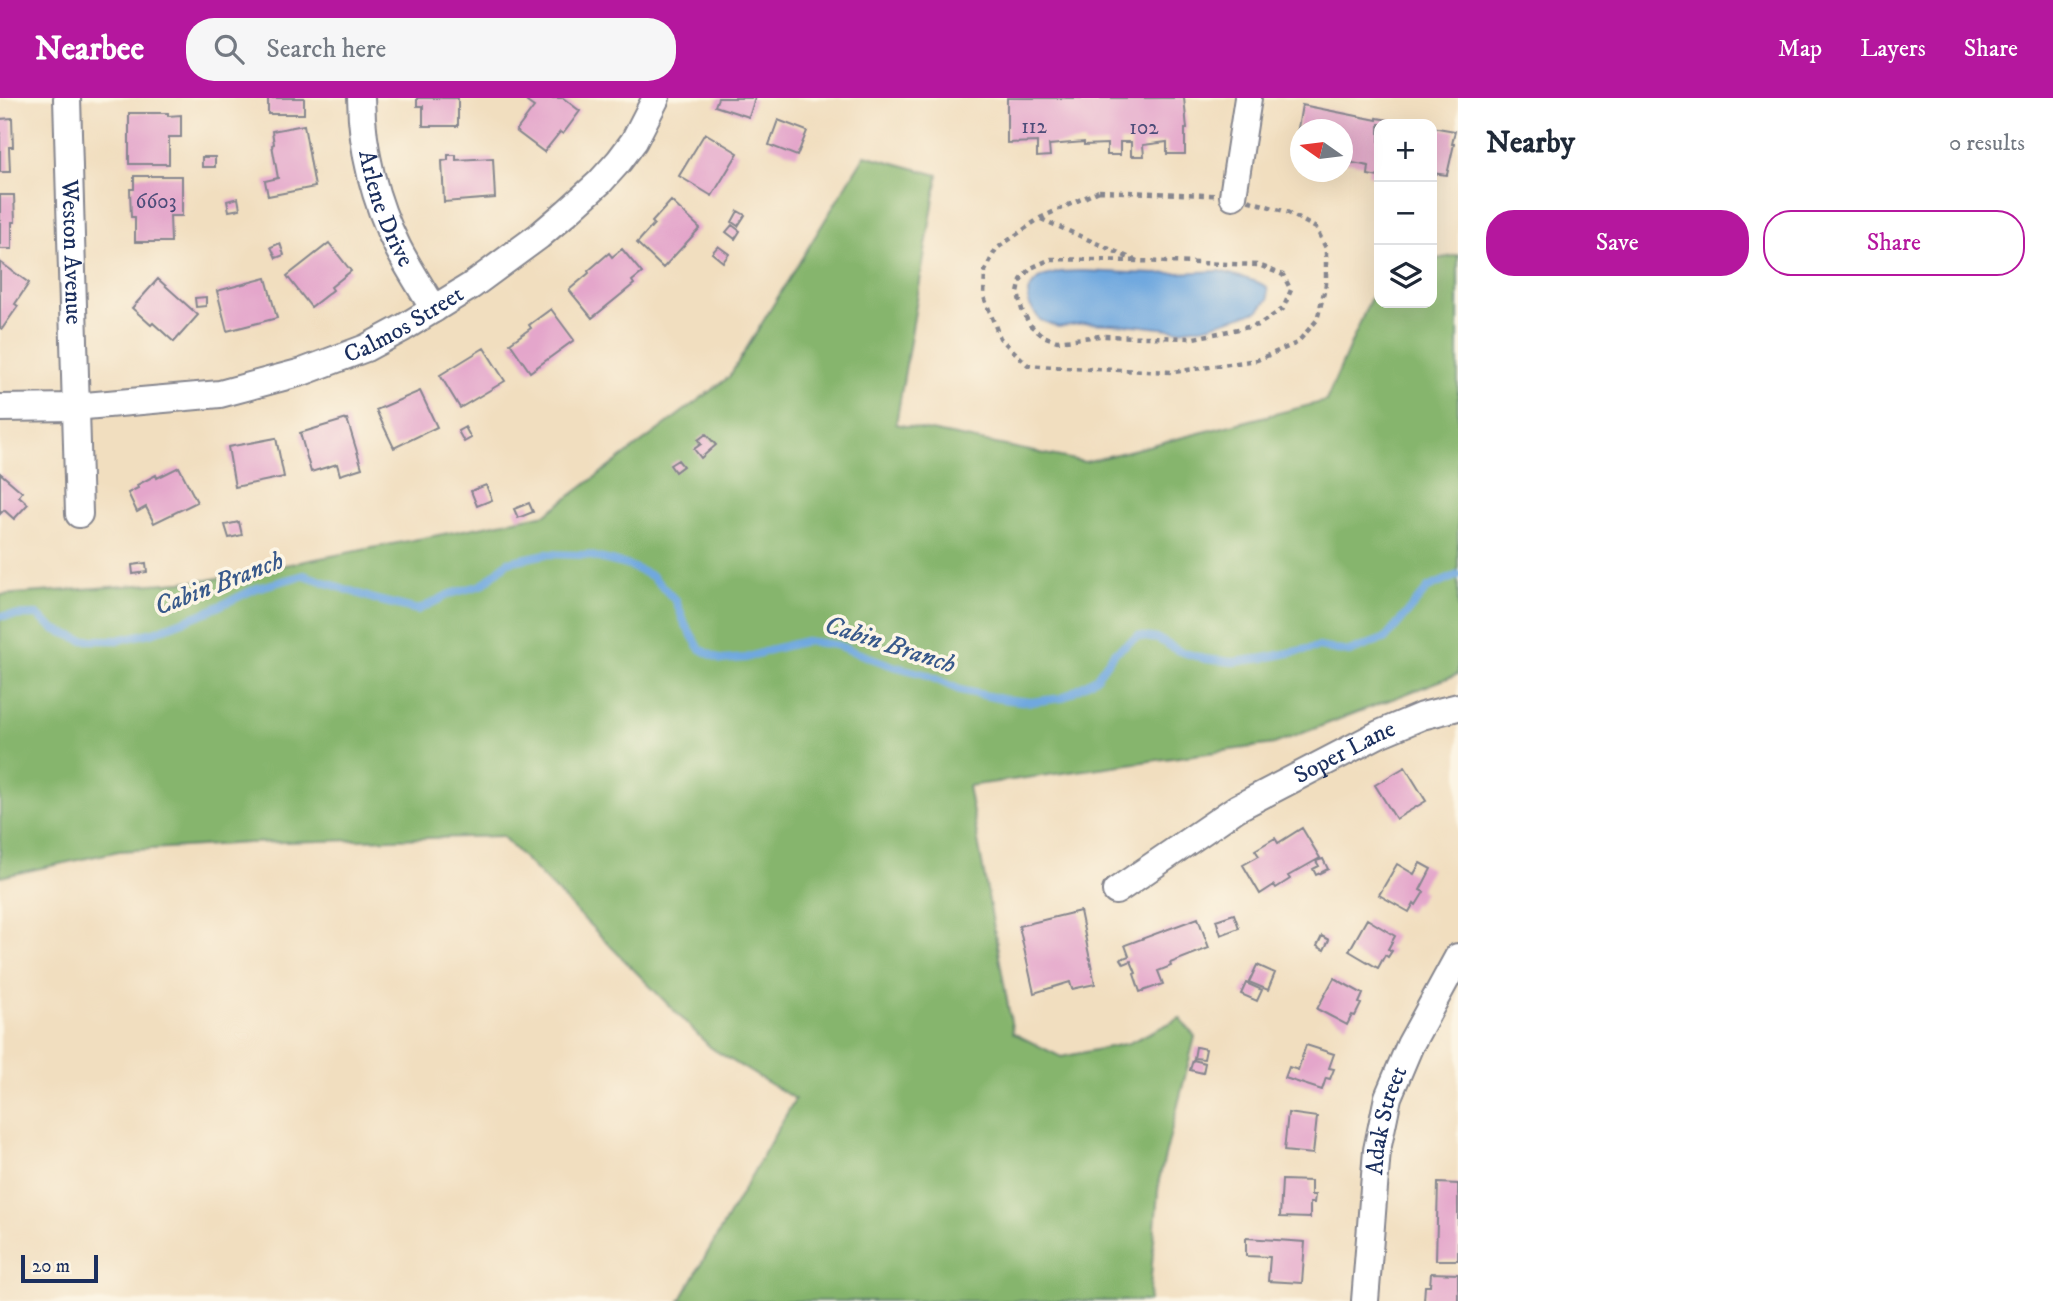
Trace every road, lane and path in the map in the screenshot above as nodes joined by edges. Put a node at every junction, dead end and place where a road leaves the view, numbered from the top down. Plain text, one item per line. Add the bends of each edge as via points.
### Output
1 (67, 98) edge
2 (361, 98) edge
3 (656, 98) edge
4 (1248, 98) edge
5 (1233, 196) junction
6 (1040, 218) junction
7 (1136, 261) junction
8 (434, 309) junction
9 (74, 407) junction
10 (0, 408) edge
11 (79, 514) dead end
12 (1458, 707) edge
13 (1116, 891) dead end
14 (1458, 957) edge
15 (1365, 1301) edge

1 - 9 street, Weston Avenue
2 - 8 street, Arlene Drive via 367,158 380,208
3 - 8 street, Calmos Street via 634,141 600,182 517,253
4 - 5 street
5 - 6 path via 1099,191
5 - 6 path via 1287,212 1316,228 1326,248 1326,284 1317,320 1297,343 1257,360 1174,372 1028,365 1000,338 984,297 985,271 996,249
6 - 7 path
7 - 7 path via 1259,265 1283,275 1291,290 1283,309 1258,325 1194,338 1100,336 1057,341 1030,325 1022,310 1021,280 1031,268 1051,259
8 - 9 street, Calmos Street via 339,359 243,389
9 - 10 street, Calmos Street
9 - 11 street, Weston Avenue
12 - 13 street, Soper Lane via 1379,734 1237,808
14 - 15 street, Adak Street via 1410,1045 1388,1097 1377,1150

